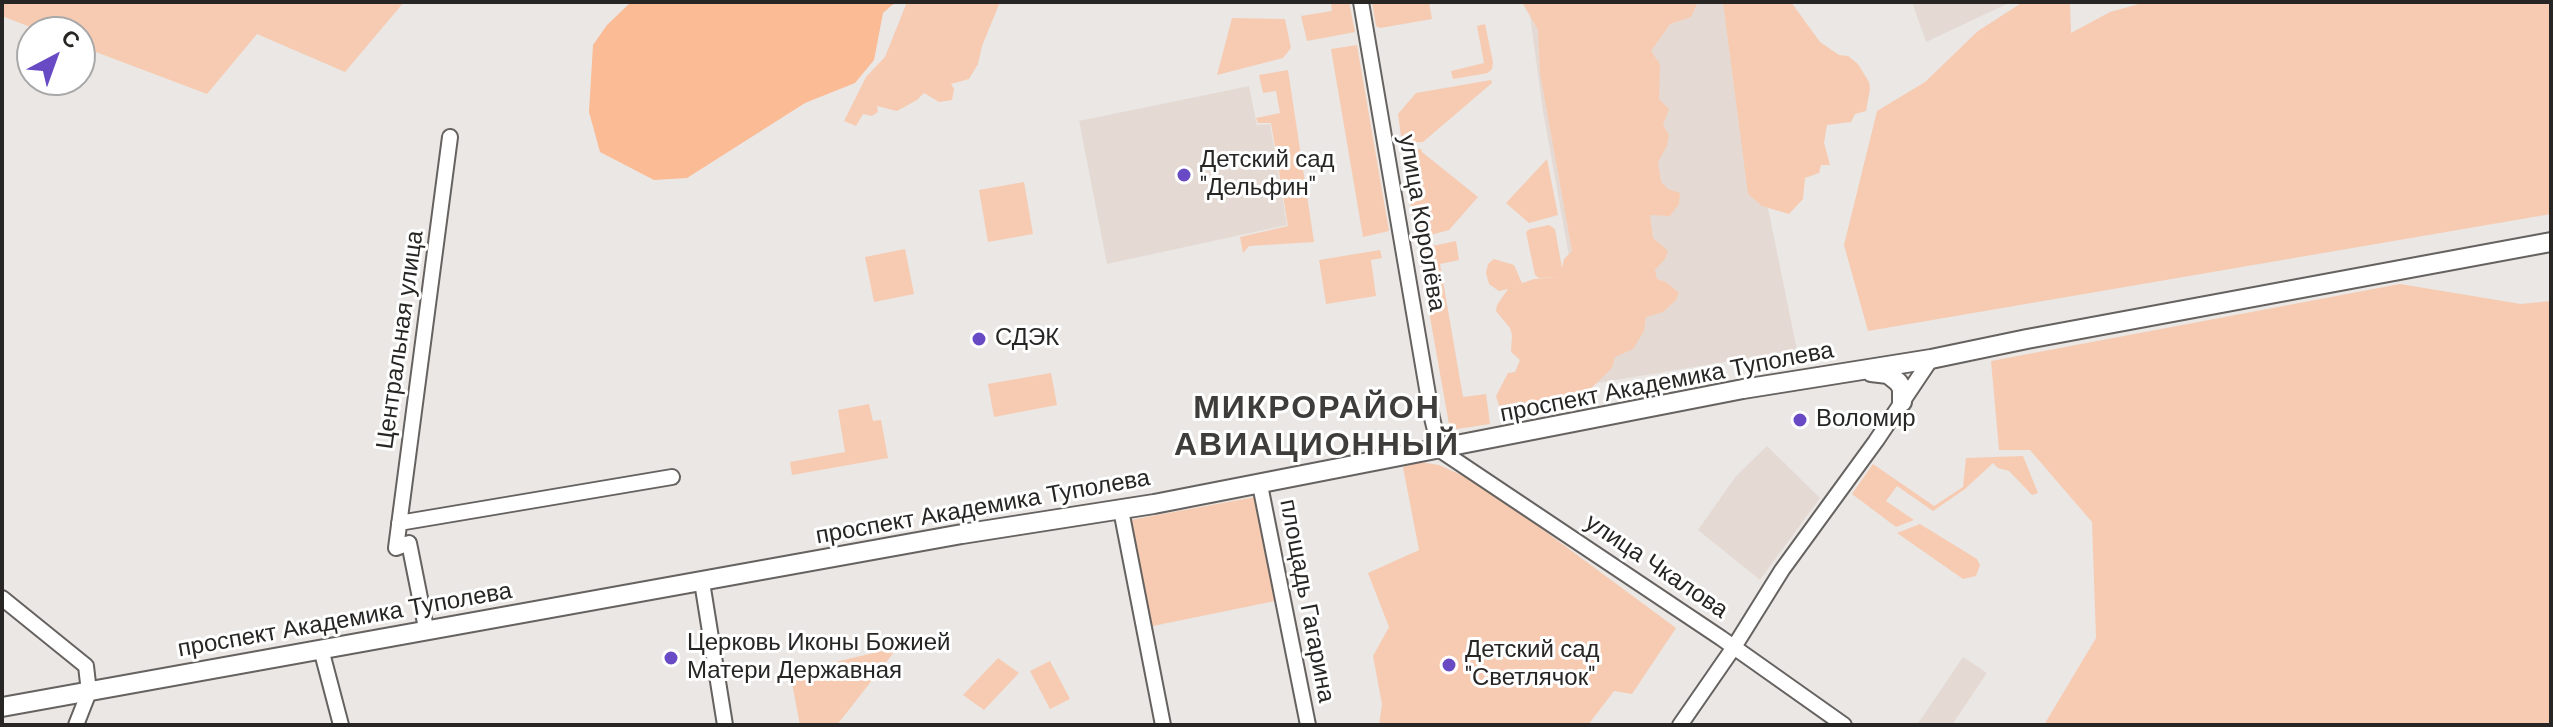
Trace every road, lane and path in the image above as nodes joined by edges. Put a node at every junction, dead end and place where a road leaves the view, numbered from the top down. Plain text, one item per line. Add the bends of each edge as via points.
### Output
1 (1361, 2) edge
2 (450, 137) dead end
3 (2551, 242) edge
4 (1931, 359) junction
5 (1864, 371) junction
6 (1902, 402) junction
7 (1440, 450) junction
8 (672, 477) dead end
9 (1260, 485) junction
10 (1121, 510) junction
11 (399, 523) junction
12 (702, 582) junction
13 (2, 598) edge
14 (426, 628) junction
15 (1734, 647) junction
16 (321, 649) junction
17 (89, 692) junction
18 (2, 707) edge
19 (76, 725) edge
20 (341, 725) edge
21 (725, 725) edge
22 (1163, 725) edge
23 (1308, 725) edge
24 (1680, 725) edge
25 (1844, 725) edge

1 - 7 street, улица Королёва
2 - 11 street, Центральная улица
3 - 4 main road, проспект Академика Туполева
4 - 5 main road, проспект Академика Туполева
4 - 6 street
5 - 6 main road via 1893,378 1902,388
5 - 7 main road, проспект Академика Туполева via 1743,389
6 - 15 street
7 - 9 main road, проспект Академика Туполева
7 - 15 street, улица Чкалова
8 - 11 street
9 - 10 main road, проспект Академика Туполева
9 - 23 street, площадь Гагарина
10 - 12 main road, проспект Академика Туполева
10 - 22 street
11 - 14 street, Центральная улица via 396,548 409,543
12 - 14 main road, проспект Академика Туполева
12 - 21 street
13 - 17 street via 86,666
14 - 16 main road, проспект Академика Туполева
15 - 24 street
15 - 25 street, улица Чкалова
16 - 17 main road, проспект Академика Туполева
16 - 20 street
17 - 18 main road, проспект Академика Туполева
17 - 19 street

